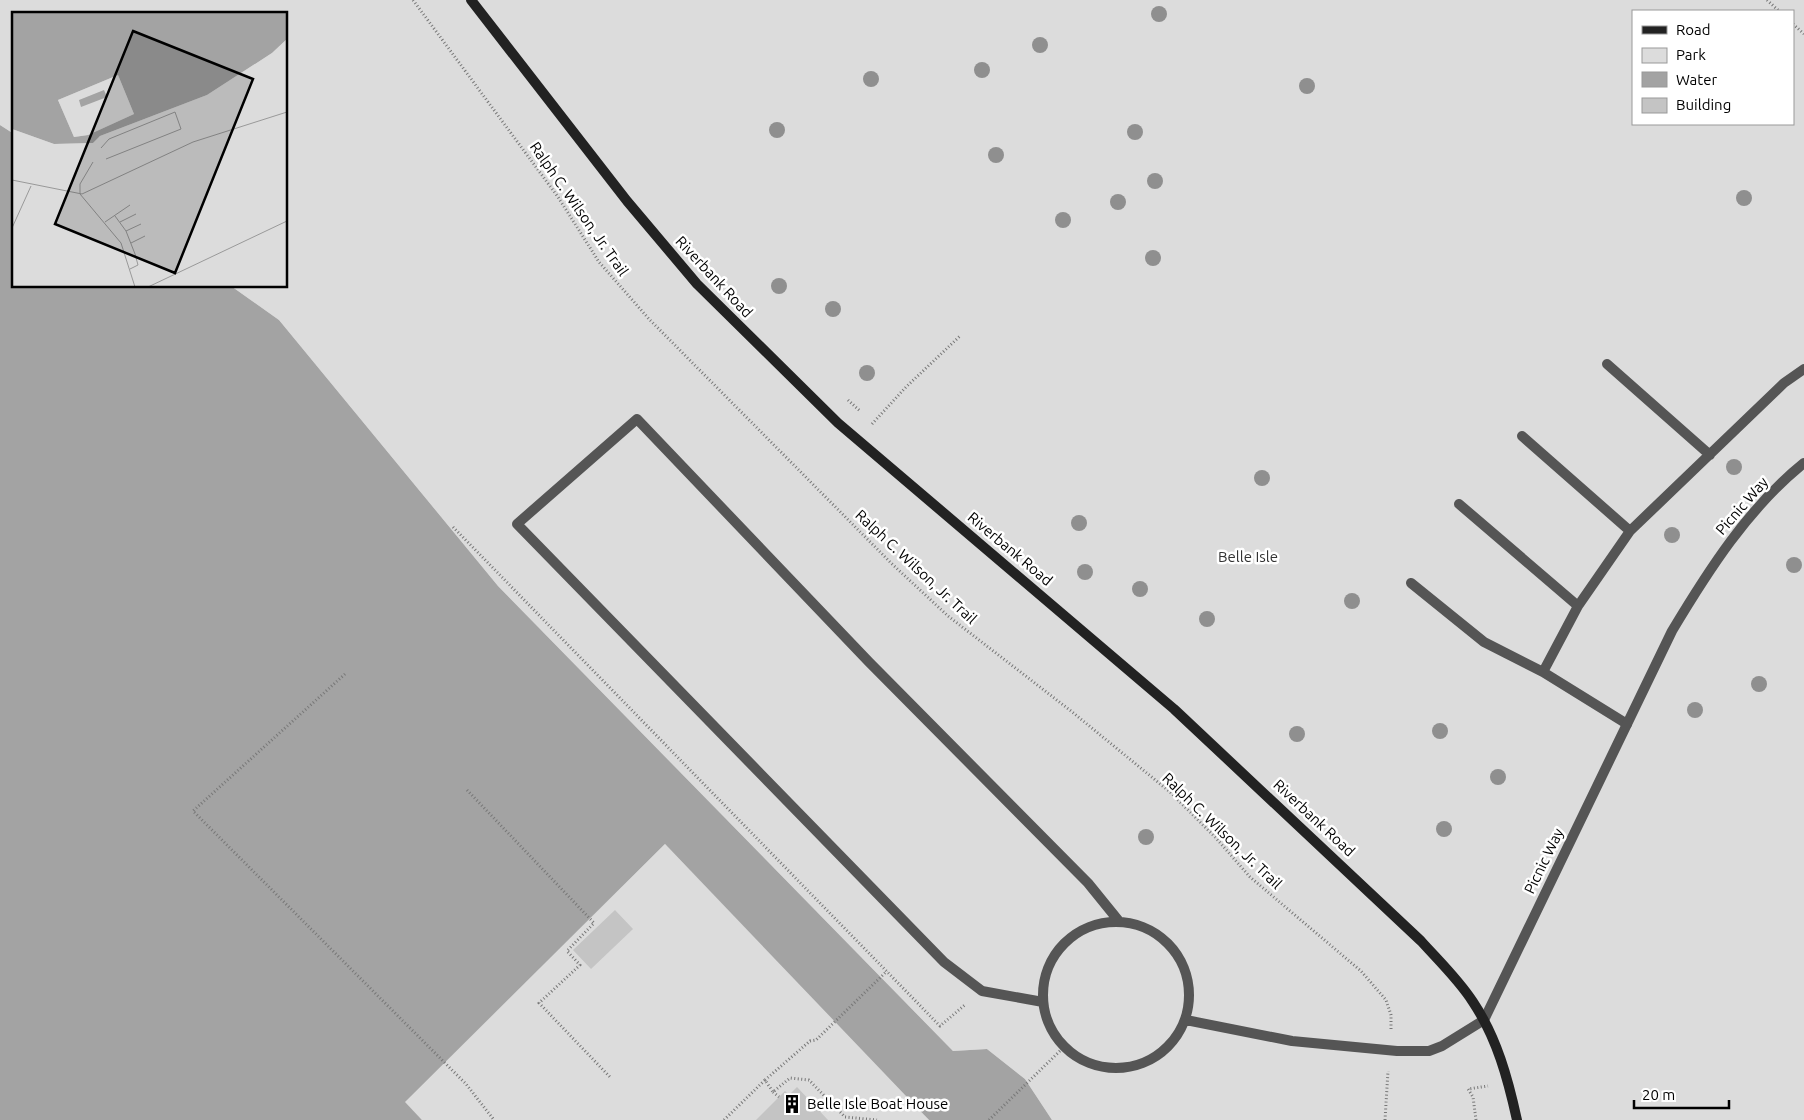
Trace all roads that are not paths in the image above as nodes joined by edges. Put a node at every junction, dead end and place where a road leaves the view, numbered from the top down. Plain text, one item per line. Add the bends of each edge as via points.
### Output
1 (471, 0) edge
2 (1608, 364) dead end
3 (1804, 369) edge
4 (1522, 436) dead end
5 (1710, 455) junction
6 (1804, 464) edge
7 (1459, 504) dead end
8 (1630, 531) junction
9 (1411, 583) dead end
10 (1578, 606) junction
11 (1543, 672) junction
12 (1627, 724) junction
13 (1118, 920) junction
14 (1043, 1002) junction
15 (1186, 1020) junction
16 (1484, 1020) junction
17 (1517, 1120) edge

1 - 16 street, Riverbank Road via 626,201 696,284 838,423 1174,709 1283,810 1421,941 1454,978
2 - 5 street
3 - 5 street via 1784,383
4 - 8 street
5 - 8 street
6 - 12 street, Picnic Way via 1787,477 1740,529 1706,574 1672,631
7 - 10 street
8 - 10 street
9 - 11 street via 1484,642
10 - 11 street
11 - 12 street
12 - 16 street, Picnic Way
13 - 14 street via 1092,924 1071,936 1052,959 1044,978
13 - 14 street via 1088,883 869,662 636,419 517,524 944,962 982,991
13 - 15 street via 1145,926 1174,947 1188,975 1190,998
14 - 15 street via 1046,1019 1064,1047 1085,1061 1108,1068 1133,1067 1156,1058 1174,1042
15 - 16 street via 1292,1040 1390,1050 1429,1050 1442,1046
16 - 17 street, Riverbank Road via 1497,1048

